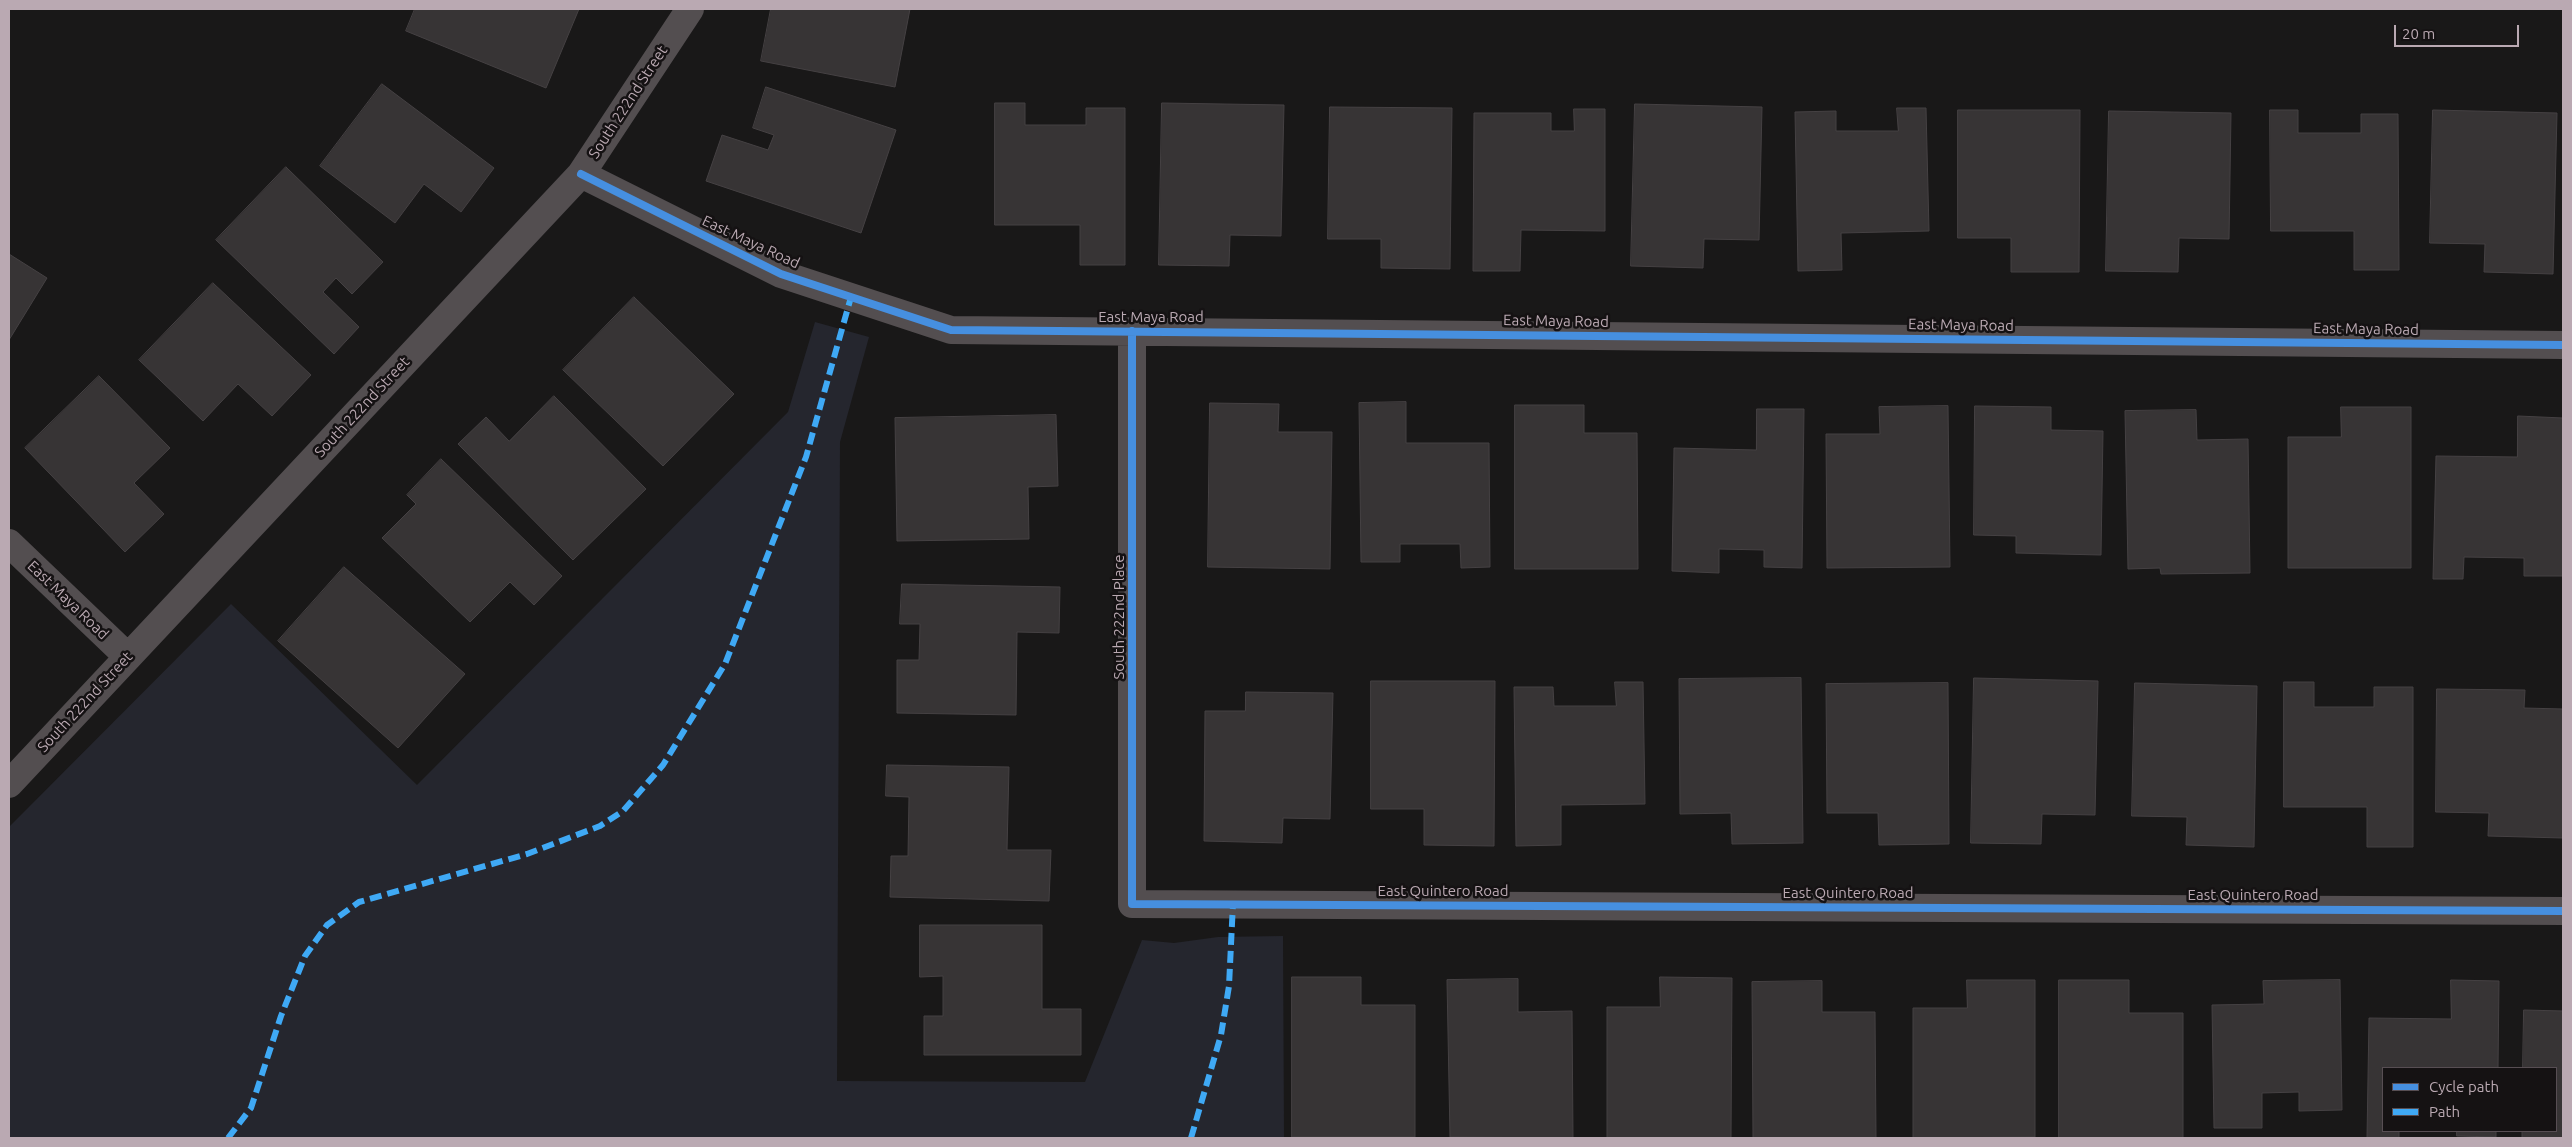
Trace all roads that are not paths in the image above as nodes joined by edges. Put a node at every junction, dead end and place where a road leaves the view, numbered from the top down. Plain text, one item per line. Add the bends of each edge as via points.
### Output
1 (690, 9) edge
2 (581, 174) junction
3 (1132, 331) junction
4 (2563, 345) edge
5 (9, 543) edge
6 (128, 657) junction
7 (9, 784) edge
8 (1132, 904) joint
9 (2563, 911) edge

1 - 2 street, South 222nd Street
2 - 3 street, East Maya Road via 781,274 951,330
2 - 6 street, South 222nd Street
3 - 4 street, East Maya Road
3 - 8 street, South 222nd Place
5 - 6 street, East Maya Road
6 - 7 street, South 222nd Street
8 - 9 street, East Quintero Road

